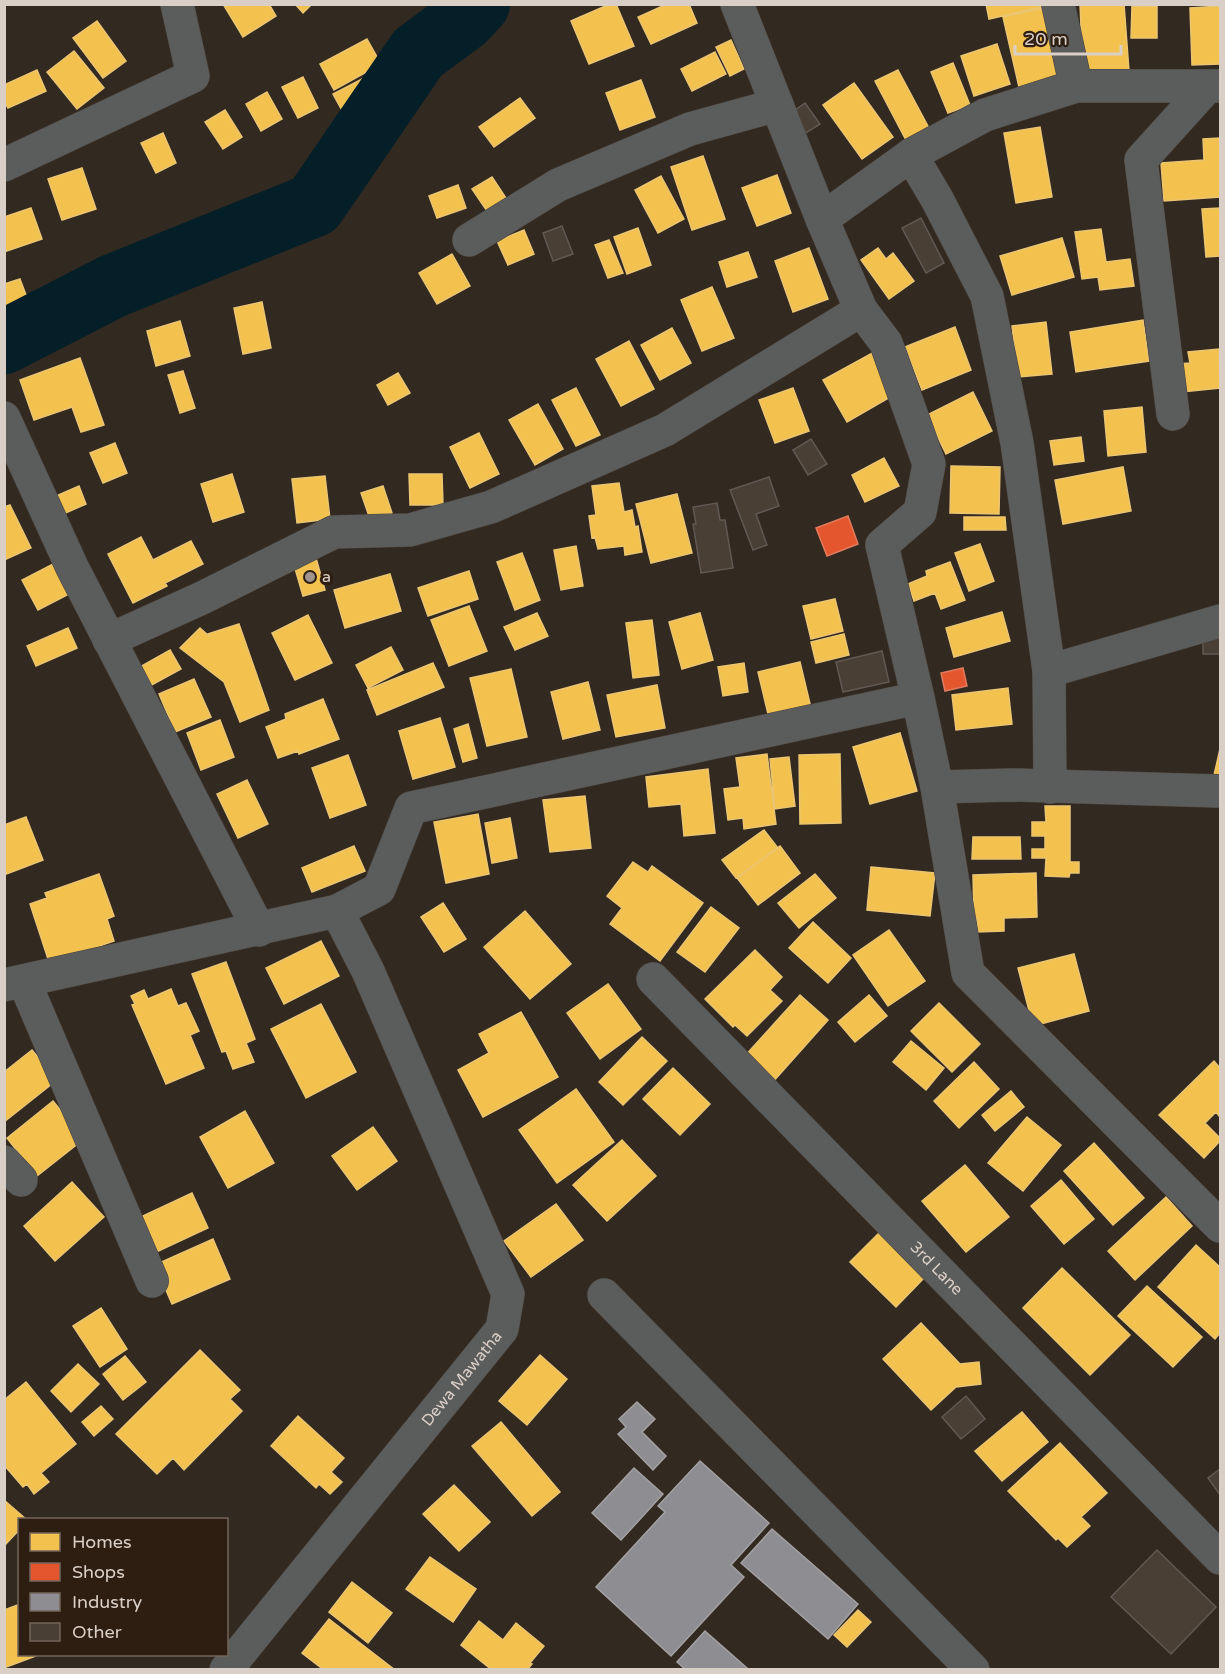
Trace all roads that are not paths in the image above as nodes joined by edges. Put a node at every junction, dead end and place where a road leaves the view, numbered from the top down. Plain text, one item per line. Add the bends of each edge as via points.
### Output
1 (177, 4) edge
2 (738, 4) edge
3 (1058, 4) edge
4 (1076, 86) junction
5 (1214, 86) edge
6 (777, 105) junction
7 (911, 155) junction
8 (4, 165) edge
9 (822, 219) junction
10 (469, 240) dead end
11 (861, 310) junction
12 (1173, 414) dead end
13 (4, 418) edge
14 (1221, 621) edge
15 (109, 640) junction
16 (1049, 671) junction
17 (918, 698) junction
18 (1050, 787) junction
19 (937, 788) junction
20 (1218, 791) dead end
21 (337, 911) junction
22 (259, 930) junction
23 (653, 979) dead end
24 (14, 983) edge
25 (1221, 1226) edge
26 (152, 1281) dead end
27 (604, 1295) dead end
28 (1221, 1558) edge
29 (226, 1670) edge
30 (973, 1670) edge

1 - 8 street via 193,76
2 - 6 street
3 - 4 street
4 - 5 street
4 - 7 street via 985,115
5 - 12 street via 1141,159
6 - 9 street
6 - 10 street via 690,129 580,176
7 - 9 street
7 - 16 street via 987,296 1017,443
9 - 11 street
11 - 15 street via 665,430 491,507 410,530 334,532
11 - 17 street via 886,343 929,464 920,512 882,545
13 - 15 street
14 - 16 street
15 - 22 street
16 - 18 street
17 - 19 street
17 - 21 street via 411,808 379,889
18 - 19 street
18 - 20 street
19 - 25 street via 968,973
21 - 22 street
21 - 29 street, Dewa Mawatha via 368,971 508,1294 502,1329
22 - 24 street
23 - 28 street, 3rd Lane
24 - 26 street
27 - 30 street

